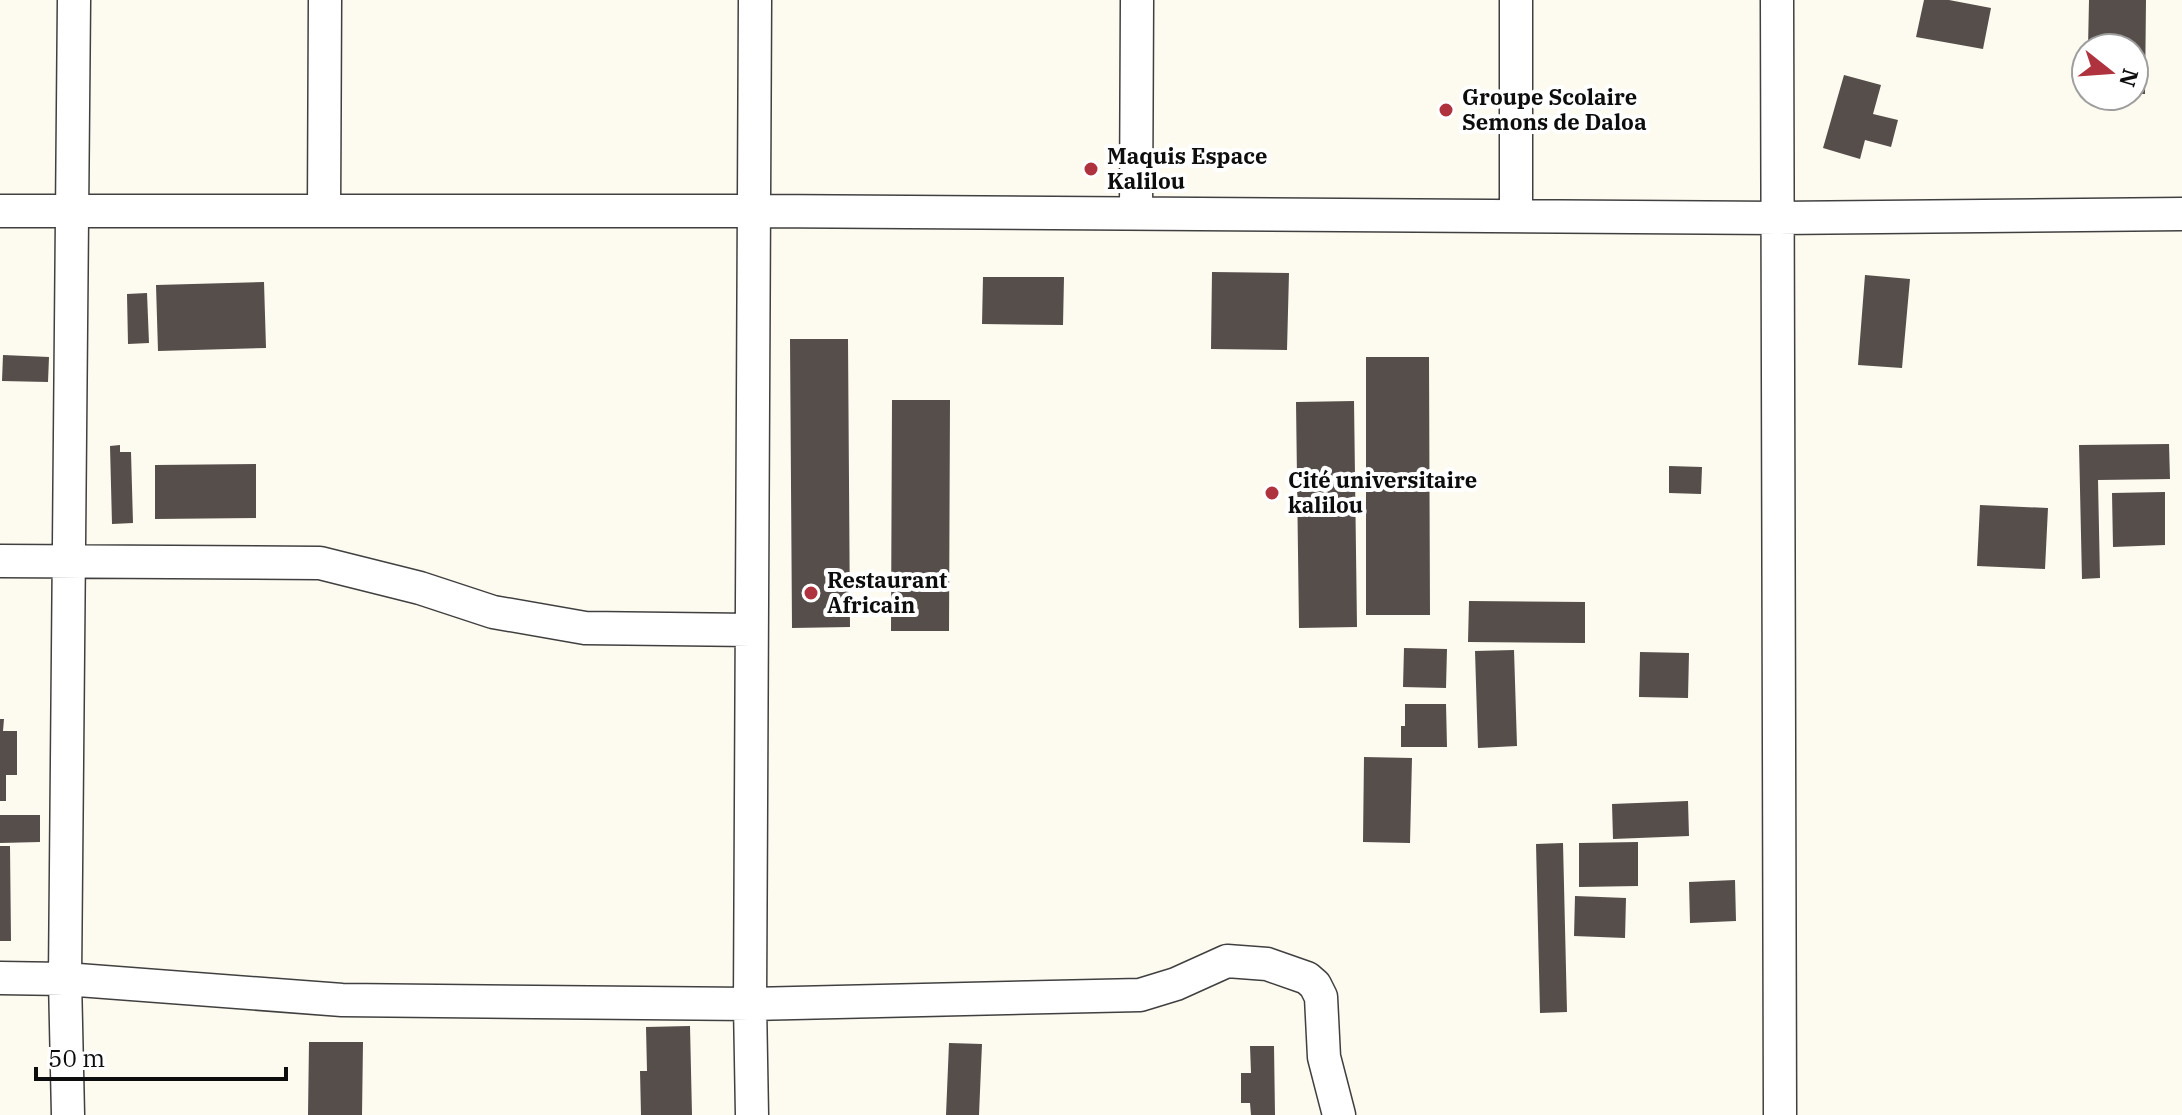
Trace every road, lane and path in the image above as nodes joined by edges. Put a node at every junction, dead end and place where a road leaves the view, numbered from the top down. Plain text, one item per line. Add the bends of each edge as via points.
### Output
1 (74, 0) edge
2 (325, 0) edge
3 (755, 0) edge
4 (1137, 0) edge
5 (1516, 0) edge
6 (1777, 0) edge
7 (0, 211) edge
8 (71, 211) junction
9 (324, 211) junction
10 (753, 211) junction
11 (1136, 213) junction
12 (2182, 214) edge
13 (1516, 216) junction
14 (1778, 218) junction
15 (68, 560) junction
16 (0, 561) edge
17 (751, 630) junction
18 (0, 978) edge
19 (65, 979) junction
20 (750, 1004) junction
21 (68, 1115) edge
22 (752, 1115) edge
23 (1339, 1115) edge
24 (1780, 1115) edge

1 - 8 street
2 - 9 street
3 - 10 street
4 - 11 street
5 - 13 street
6 - 14 street
7 - 8 street
8 - 9 street
8 - 15 street
9 - 10 street
10 - 11 street
10 - 17 street
11 - 13 street
12 - 14 street
13 - 14 street
14 - 24 street
15 - 16 street
15 - 17 street via 320,563 493,612 585,628
15 - 19 street
17 - 20 street
18 - 19 street
19 - 20 street via 342,1000
19 - 21 street
20 - 22 street
20 - 23 street via 1140,995 1227,961 1267,964 1307,978 1321,997 1324,1057

